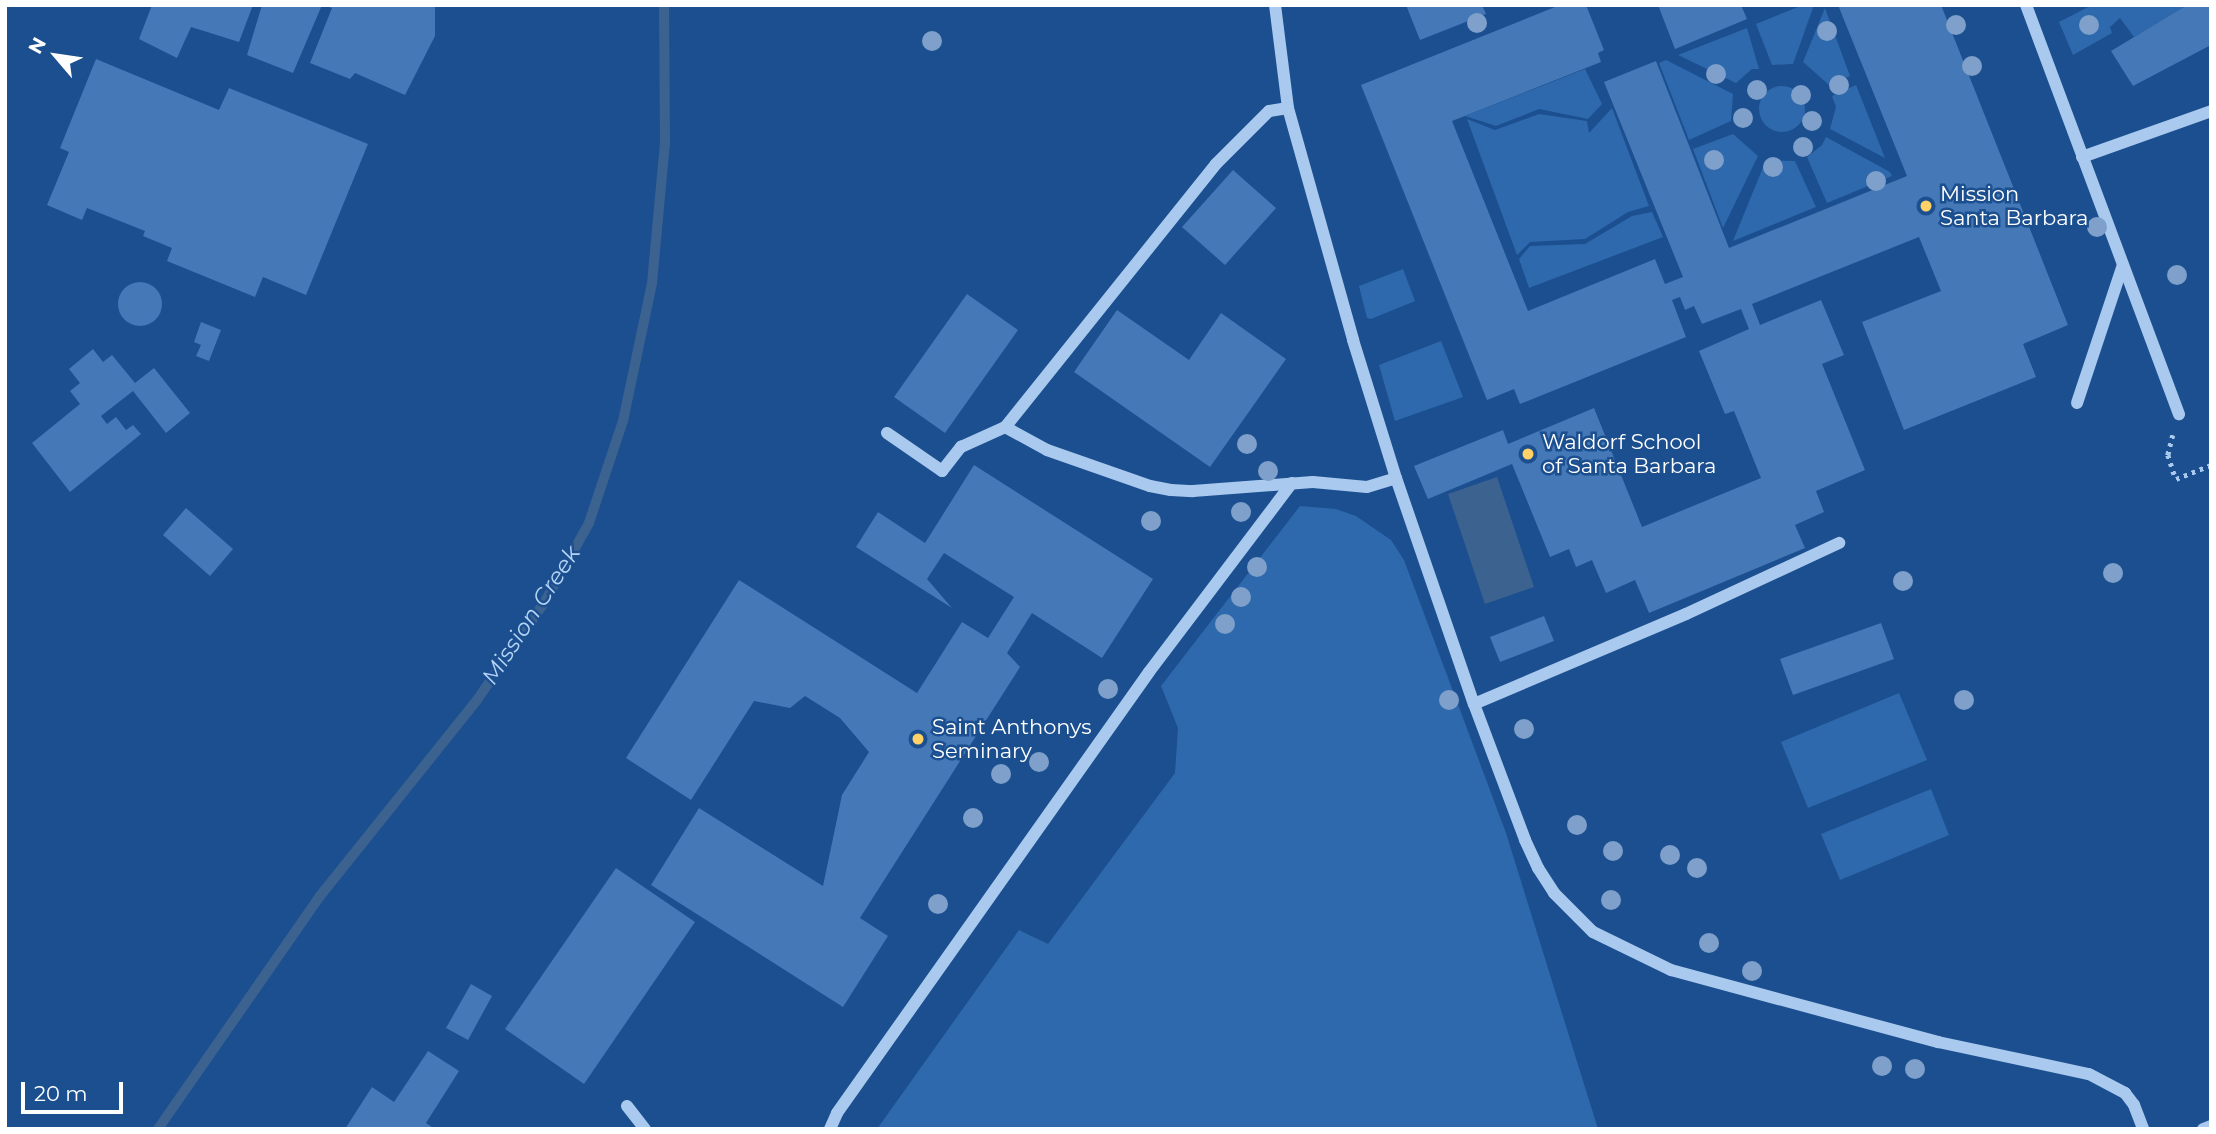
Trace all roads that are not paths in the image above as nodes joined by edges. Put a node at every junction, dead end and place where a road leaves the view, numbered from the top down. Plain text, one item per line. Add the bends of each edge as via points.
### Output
1 (1275, 5) edge
2 (2026, 5) edge
3 (1288, 108) junction
4 (2211, 111) edge
5 (2082, 157) junction
6 (2123, 265) junction
7 (2077, 403) dead end
8 (2179, 414) road end
9 (1005, 427) junction
10 (887, 433) dead end
11 (1396, 478) junction
12 (1292, 483) junction
13 (1839, 543) dead end
14 (1474, 704) junction
15 (627, 1106) dead end
16 (2211, 1126) edge
17 (645, 1129) edge
18 (830, 1129) edge
19 (2143, 1129) edge
20 (2203, 1129) edge

1 - 3 street
2 - 5 street
3 - 9 street via 1269,111 1216,164
3 - 11 street
4 - 5 street
5 - 6 street
6 - 7 street
6 - 8 street
9 - 10 street via 961,447 942,471
9 - 12 street via 1048,450 1150,486 1193,491
11 - 12 street via 1367,487
11 - 14 street
12 - 18 street via 1149,672 836,1113
13 - 14 street
14 - 19 street via 1538,868 1593,932 1643,959 1718,984 1938,1042 2090,1074 2125,1093
15 - 17 street
16 - 20 street

